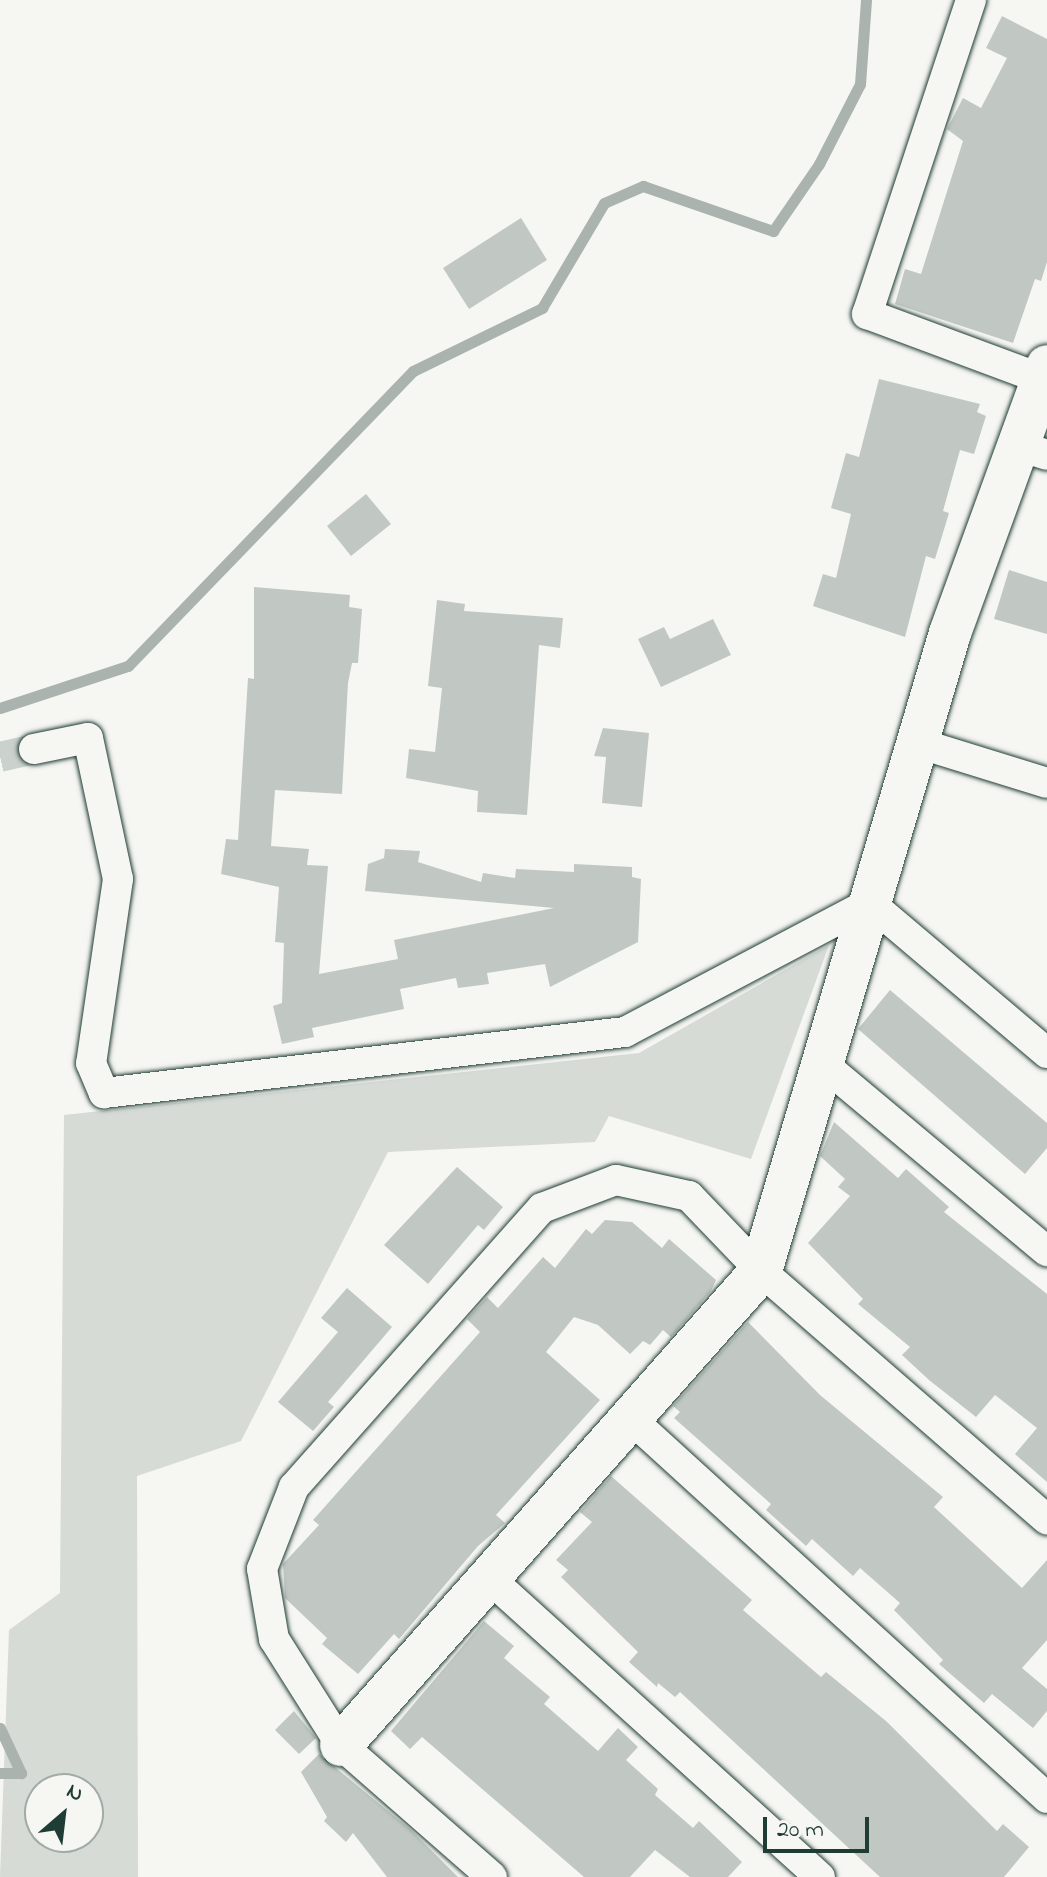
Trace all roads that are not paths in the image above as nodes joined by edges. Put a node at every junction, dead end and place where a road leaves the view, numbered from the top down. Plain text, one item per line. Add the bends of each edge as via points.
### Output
1 (971, 0) edge
2 (1044, 372) edge
3 (1031, 450) edge
4 (918, 743) junction
5 (34, 749) tunnel mouth
6 (1047, 783) edge
7 (870, 903) junction
8 (1047, 1053) edge
9 (823, 1064) junction
10 (1047, 1251) edge
11 (761, 1271) junction
12 (630, 1418) junction
13 (1047, 1520) edge
14 (489, 1578) junction
15 (341, 1745) junction
16 (1047, 1798) edge
17 (492, 1877) edge
18 (820, 1877) edge

1 - 2 street via 867,314
2 - 3 street
3 - 4 street
4 - 6 street
4 - 7 street
5 - 7 street via 88,738 118,879 91,1063 104,1093 625,1032
7 - 8 street
7 - 9 street
9 - 10 street
9 - 11 street
11 - 12 street
11 - 13 street
11 - 15 street via 689,1196 616,1180 542,1208 294,1487 262,1569 274,1639
12 - 14 street
12 - 16 street
14 - 15 street
14 - 18 street
15 - 17 street

